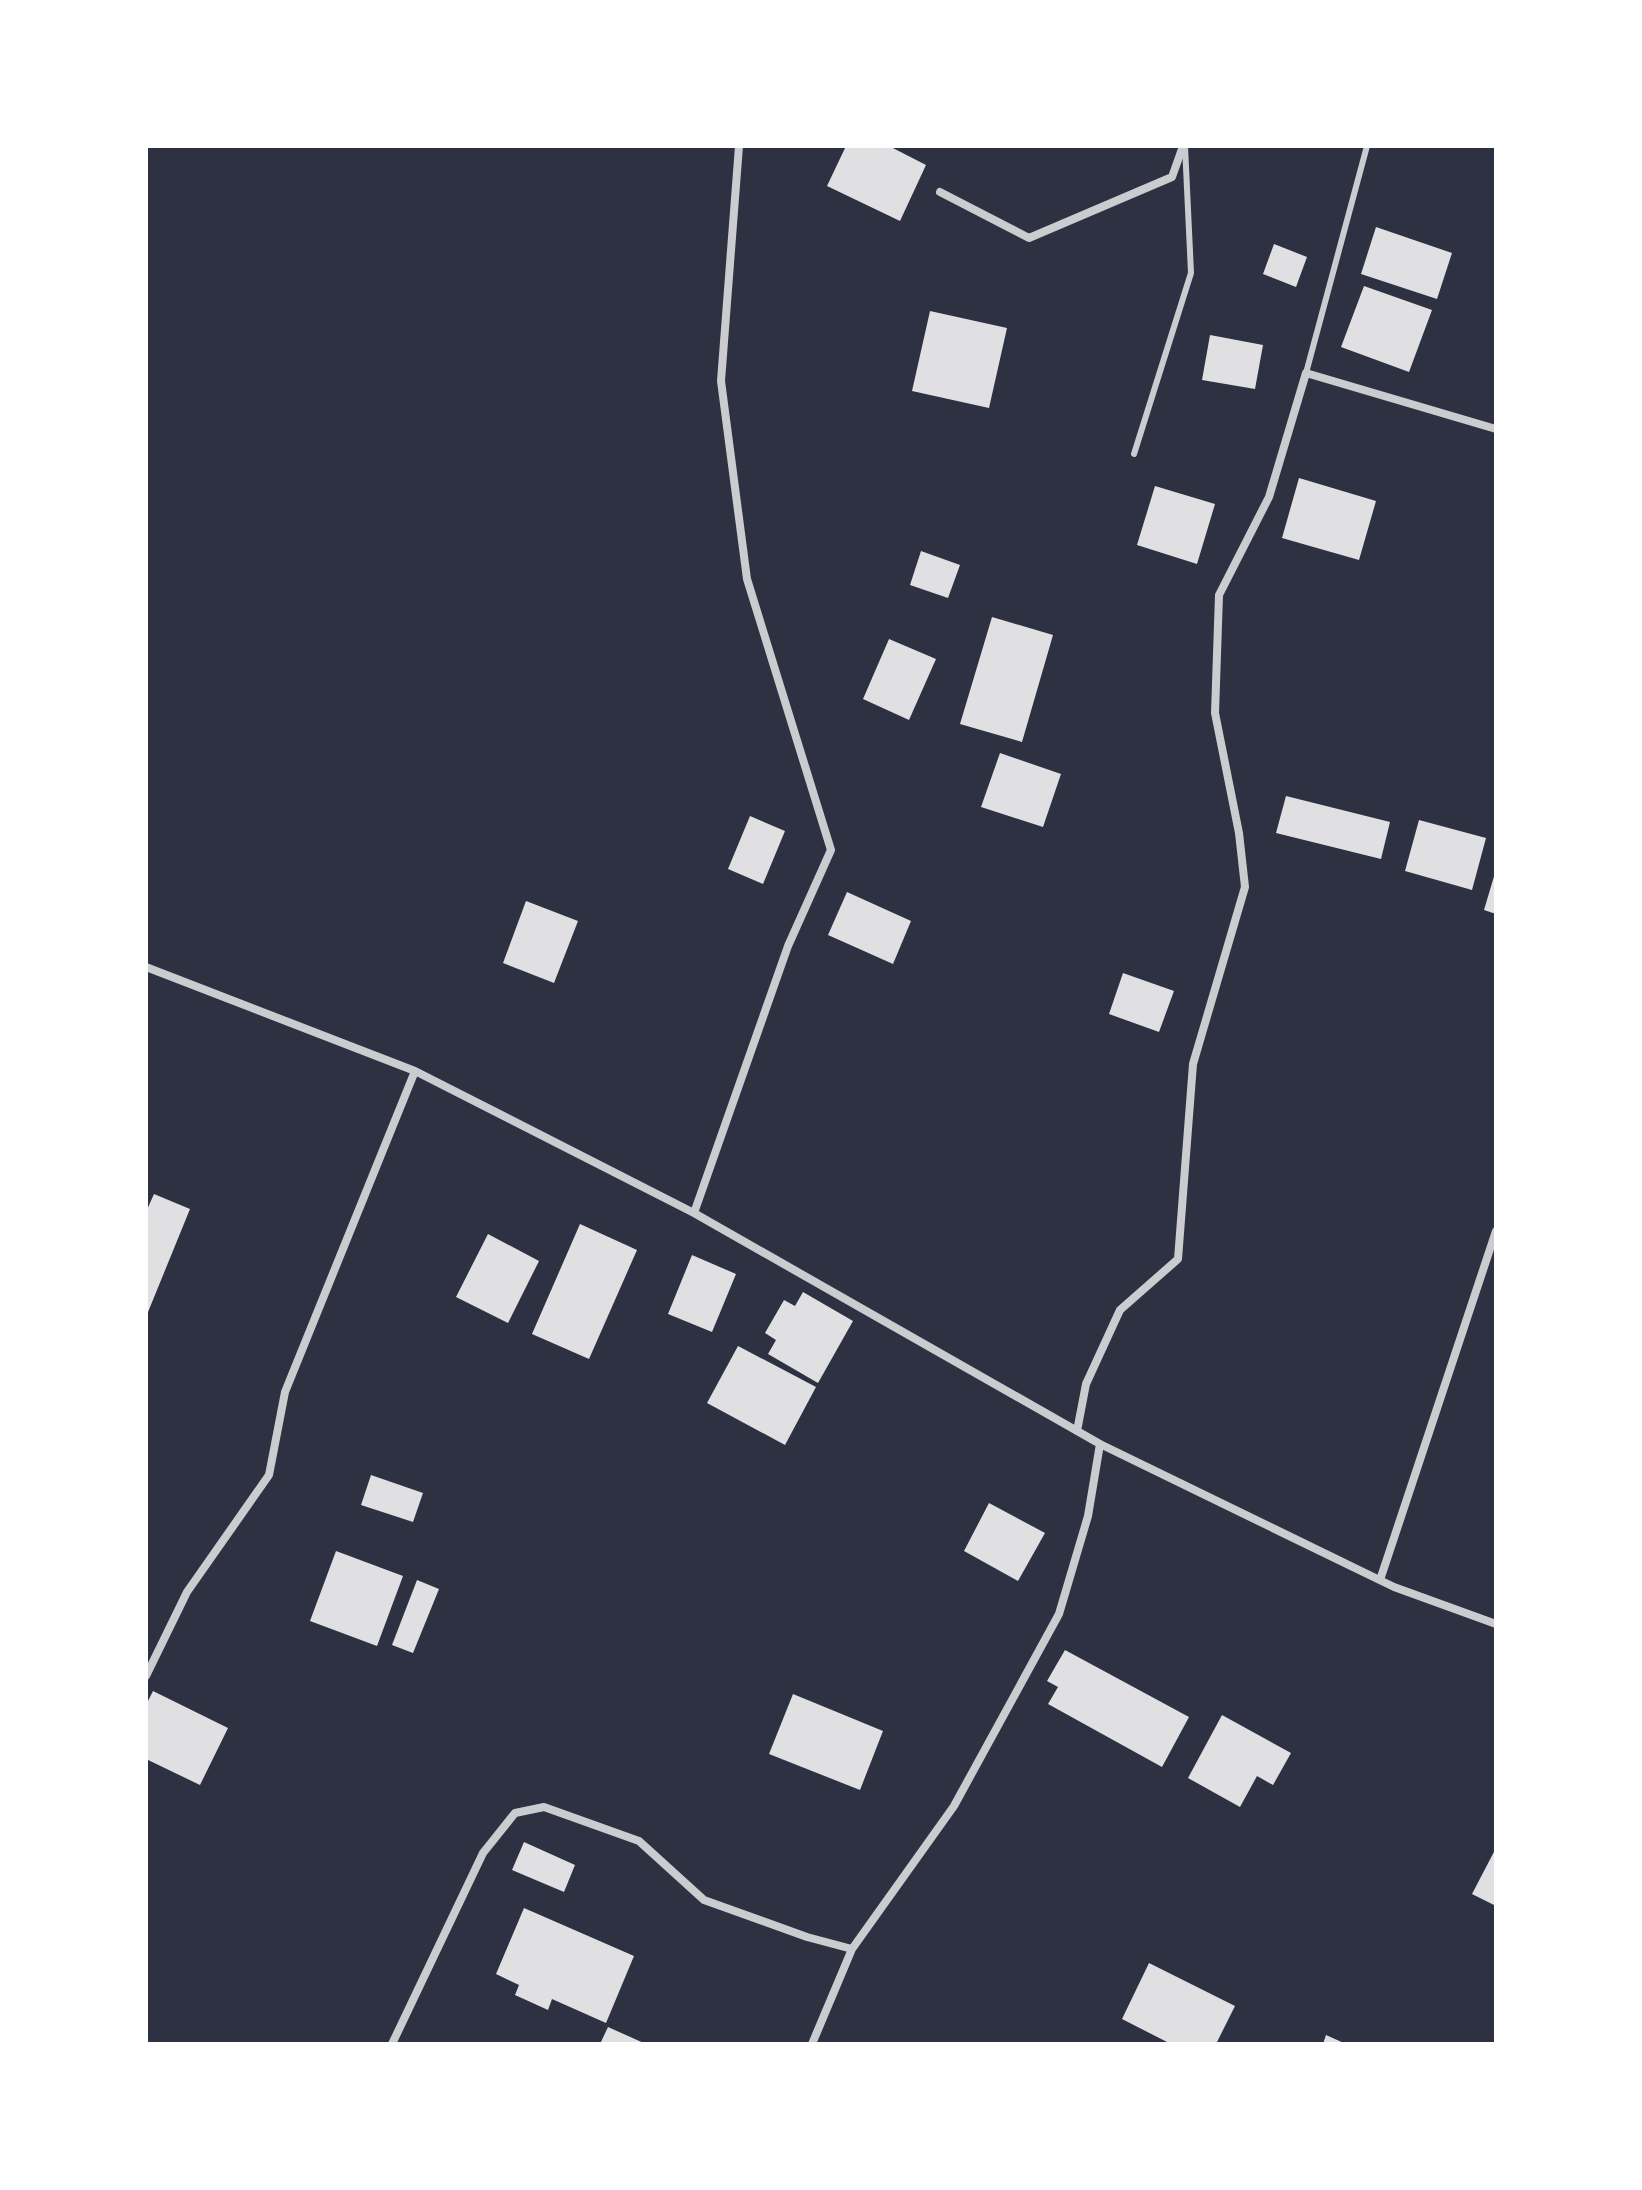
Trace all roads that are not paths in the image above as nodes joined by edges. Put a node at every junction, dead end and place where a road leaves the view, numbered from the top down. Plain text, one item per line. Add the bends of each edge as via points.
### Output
1 (1184, 146) edge
2 (1367, 146) edge
3 (737, 147) edge
4 (940, 192) dead end
5 (1306, 373) junction
6 (1496, 429) edge
7 (1134, 454) dead end
8 (146, 967) edge
9 (415, 1071) junction
10 (694, 1213) junction
11 (1496, 1231) edge
12 (1077, 1431) junction
13 (1100, 1444) junction
14 (1380, 1580) junction
15 (1496, 1624) edge
16 (146, 1676) edge
17 (852, 1949) junction
18 (392, 2044) edge
19 (812, 2044) edge

1 - 4 street via 1172,177 1029,238
1 - 7 lane via 1191,273
2 - 5 lane
3 - 10 street via 721,381 747,579 831,850 788,946
5 - 6 street
5 - 12 street via 1269,497 1219,595 1215,713 1245,887 1193,1064 1178,1259 1120,1310 1086,1384
8 - 9 street
9 - 10 street
9 - 16 street via 285,1392 269,1475 187,1592
10 - 12 street
11 - 14 street
12 - 13 street
13 - 14 street
13 - 17 street via 1088,1516 1059,1614 954,1806
14 - 15 street
17 - 18 street via 704,1900 639,1841 544,1807 515,1813 483,1853
17 - 19 street

